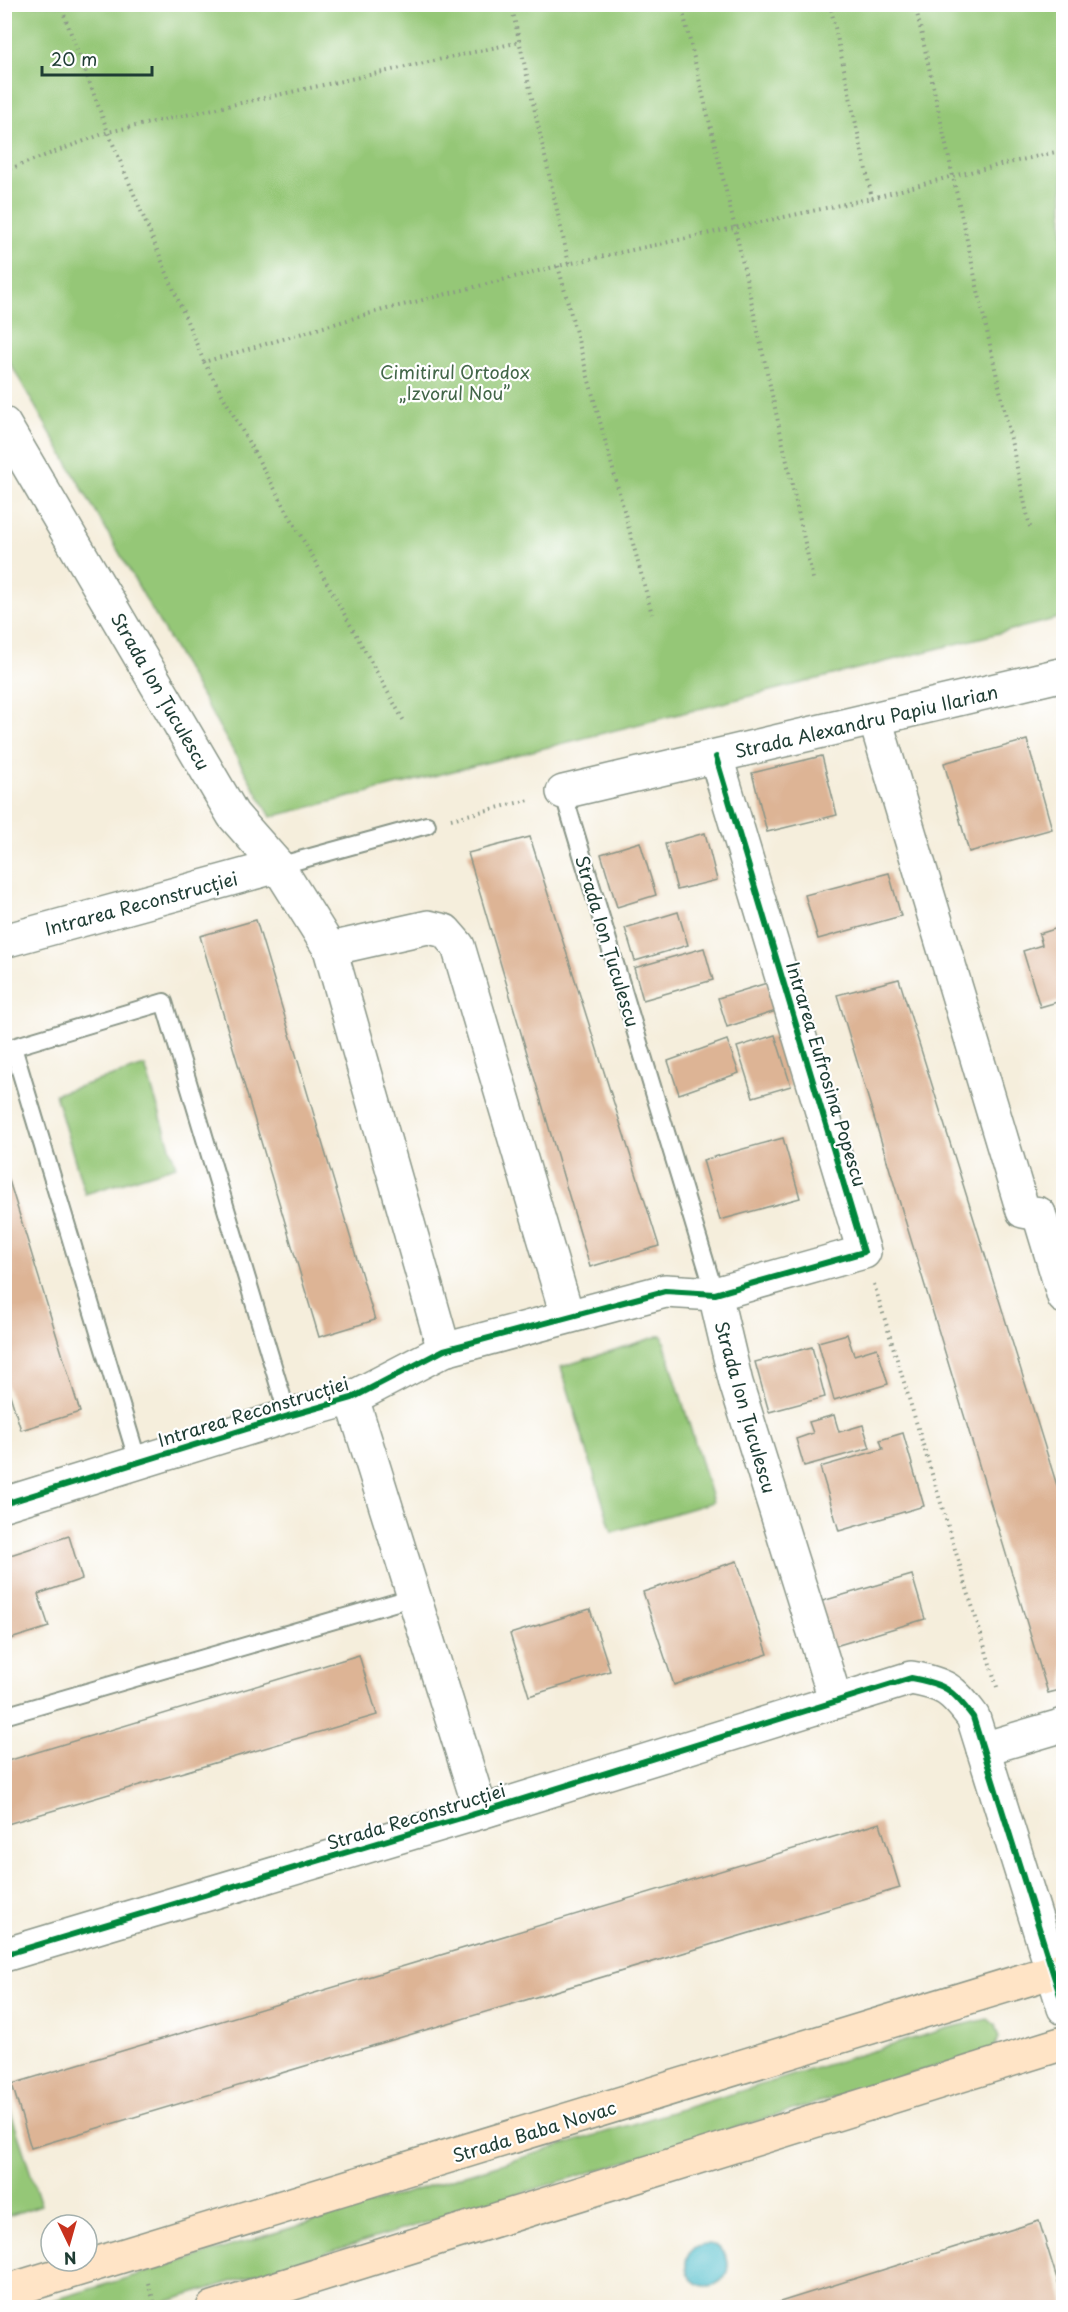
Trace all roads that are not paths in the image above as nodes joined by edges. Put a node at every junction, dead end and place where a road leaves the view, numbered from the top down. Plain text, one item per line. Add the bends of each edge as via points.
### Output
1 (4, 424) edge
2 (1064, 674) edge
3 (874, 719) junction
4 (716, 757) junction
5 (563, 792) joint
6 (428, 825) road end
7 (278, 866) junction
8 (4, 941) edge
9 (330, 950) junction
10 (1051, 1210) edge
11 (714, 1294) junction
12 (1064, 1297) edge
13 (567, 1315) junction
14 (444, 1350) junction
15 (352, 1398) junction
16 (288, 1416) junction
17 (138, 1462) junction
18 (4, 1504) edge
19 (414, 1597) junction
20 (836, 1702) junction
21 (4, 1716) edge
22 (1064, 1725) edge
23 (998, 1744) junction
24 (481, 1812) junction
25 (4, 1955) edge
26 (1058, 1970) edge
27 (1064, 2008) edge
28 (1064, 2043) edge
29 (4, 2292) edge
30 (213, 2307) edge

1 - 7 street, Strada Ion Țuculescu via 233,814
2 - 3 street, Strada Alexandru Papiu Ilarian
3 - 4 street, Strada Alexandru Papiu Ilarian
3 - 10 street via 1023,1211
4 - 5 street, Strada Alexandru Papiu Ilarian
4 - 11 street, Intrarea Eufrosina Popescu via 864,1252
5 - 11 lane, Strada Ion Țuculescu
6 - 7 lane
7 - 8 street, Intrarea Reconstrucției
7 - 9 street, Strada Ion Țuculescu
9 - 13 street via 428,927 445,932 458,946
9 - 14 street, Strada Ion Țuculescu
10 - 12 street
11 - 13 street, Intrarea Reconstrucției via 666,1291
11 - 20 street, Strada Ion Țuculescu via 736,1383
13 - 14 street, Intrarea Reconstrucției
14 - 15 street, Intrarea Reconstrucției
15 - 16 street, Intrarea Reconstrucției
15 - 19 street, Intrarea Reconstrucției
16 - 17 street, Intrarea Reconstrucției
16 - 17 lane, Intrarea Reconstrucției via 164,1002 13,1047
17 - 18 street, Intrarea Reconstrucției
19 - 21 lane
19 - 24 street, Intrarea Reconstrucției
20 - 23 street via 911,1678 931,1681 946,1687 960,1700
20 - 24 street, Strada Reconstrucției
22 - 23 street
23 - 26 street
24 - 25 street, Strada Reconstrucției
26 - 27 street
26 - 29 main road, Strada Baba Novac
28 - 30 main road

